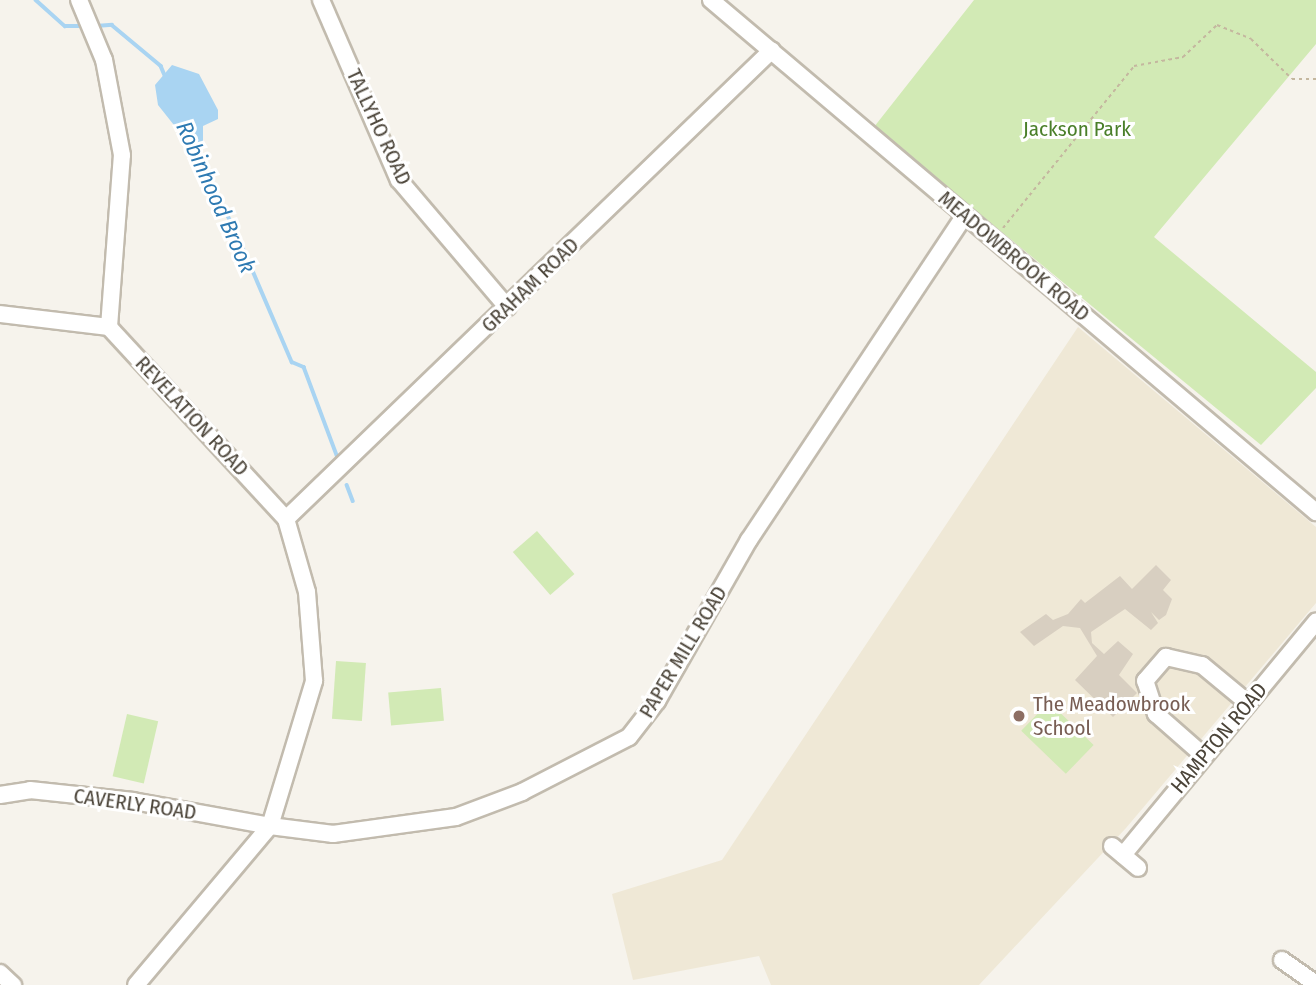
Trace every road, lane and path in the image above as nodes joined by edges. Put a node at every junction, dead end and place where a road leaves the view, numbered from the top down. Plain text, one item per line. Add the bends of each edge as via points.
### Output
1 (321, 0) edge
2 (712, 0) edge
3 (81, 4) edge
4 (772, 50) junction
5 (1316, 79) edge
6 (965, 215) junction
7 (994, 240) junction
8 (507, 307) junction
9 (0, 314) edge
10 (109, 327) junction
11 (1316, 512) edge
12 (286, 519) junction
13 (1316, 622) edge
14 (1248, 703) junction
15 (1205, 756) junction
16 (0, 795) edge
17 (270, 826) junction
18 (1138, 868) dead end
19 (1282, 960) dead end
20 (0, 973) edge
21 (1316, 984) edge
22 (13, 985) edge
23 (136, 985) edge

1 - 8 street, TALLYHO ROAD via 399,180
2 - 4 street, MEADOWBROOK ROAD
3 - 10 street via 97,42 122,155
4 - 6 street, MEADOWBROOK ROAD
4 - 8 street, GRAHAM ROAD
5 - 7 path via 1292,79 1251,39 1217,25 1183,57 1134,66
6 - 7 street, MEADOWBROOK ROAD
6 - 17 street, PAPER MILL ROAD via 750,540 657,701 629,737 522,792 456,817 333,834
7 - 11 street, MEADOWBROOK ROAD
8 - 12 street, GRAHAM ROAD
9 - 10 street
10 - 12 street, REVELATION ROAD
12 - 17 street, REVELATION ROAD via 307,592 314,681
13 - 14 street, HAMPTON ROAD
14 - 15 street, HAMPTON ROAD
14 - 15 street via 1202,665 1166,657 1145,681 1156,714
15 - 18 street, HAMPTON ROAD via 1117,850
16 - 17 street, CAVERLY ROAD via 30,790 133,801
17 - 23 street
19 - 21 street
20 - 22 street

